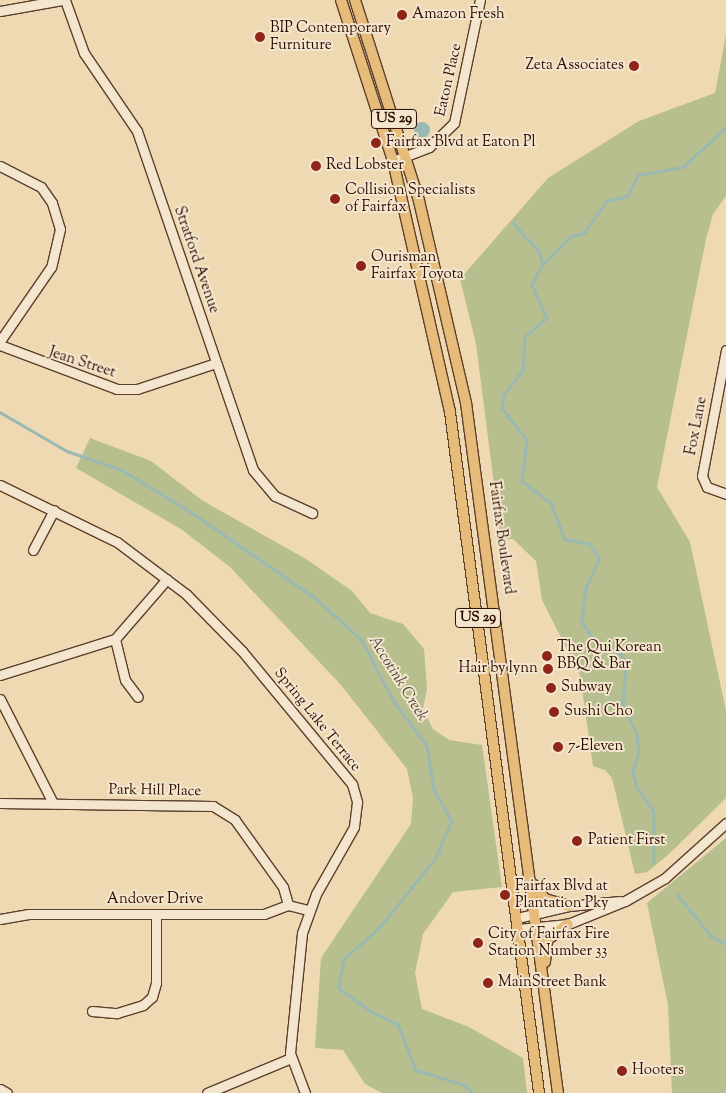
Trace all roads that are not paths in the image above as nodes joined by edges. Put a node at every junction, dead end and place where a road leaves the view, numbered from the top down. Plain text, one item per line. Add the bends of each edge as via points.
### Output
1 (63, 0) edge
2 (341, 0) edge
3 (355, 0) edge
4 (480, 0) edge
5 (0, 11) edge
6 (406, 156) junction
7 (393, 161) junction
8 (0, 166) edge
9 (0, 341) edge
10 (0, 345) edge
11 (726, 350) edge
12 (216, 364) junction
13 (0, 485) edge
14 (726, 494) edge
15 (54, 510) junction
16 (312, 513) dead end
17 (33, 550) dead end
18 (167, 579) junction
19 (115, 639) junction
20 (0, 675) edge
21 (138, 698) dead end
22 (0, 699) edge
23 (0, 803) edge
24 (53, 804) junction
25 (726, 823) edge
26 (529, 876) junction
27 (625, 901) junction
28 (288, 904) junction
29 (569, 906) junction
30 (308, 910) junction
31 (535, 912) junction
32 (156, 914) junction
33 (0, 920) edge
34 (517, 924) junction
35 (568, 924) junction
36 (536, 927) junction
37 (543, 983) junction
38 (92, 1010) dead end
39 (290, 1058) junction
40 (0, 1089) edge
41 (7, 1093) edge
42 (206, 1093) edge
43 (304, 1093) edge
44 (539, 1093) edge
45 (558, 1093) edge

1 - 5 street
1 - 12 street, Stratford Avenue via 84,53 137,130
2 - 7 main road, US 29
3 - 6 main road, Fairfax Boulevard / US 29
4 - 6 street, Eaton Place via 456,119 437,142
6 - 7 street, Eaton Place
6 - 26 main road, Fairfax Boulevard / US 29 via 442,286 471,428
7 - 34 main road, US 29 via 423,278 453,430
8 - 9 street via 41,187 52,203 60,229 51,267
10 - 12 street, Jean Street via 117,389 137,388
11 - 14 street, Fox Lane via 702,476 707,487
12 - 16 street, Stratford Avenue via 258,478 275,496
13 - 15 street, Spring Lake Terrace
15 - 17 street
15 - 18 street, Spring Lake Terrace via 117,542
18 - 19 street
18 - 30 street, Spring Lake Terrace via 219,625 352,784 357,802 354,827
19 - 20 street
19 - 21 street via 125,680
22 - 24 street
23 - 24 street, Park Hill Place
24 - 28 street, Park Hill Place via 193,804 222,810 267,864
25 - 27 street via 665,878
26 - 29 main road via 545,899
26 - 31 main road, Fairfax Boulevard / US 29
27 - 29 street
27 - 35 street
28 - 30 street
28 - 32 street, Andover Drive via 264,914
29 - 31 street
30 - 39 street, Spring Lake Terrace
31 - 34 street
31 - 36 main road, Fairfax Boulevard / US 29
32 - 33 street, Andover Drive via 28,914
32 - 38 street via 156,983 152,997 143,1005 117,1013
34 - 36 street
34 - 44 main road, US 29
35 - 36 street
35 - 37 main road via 547,940
36 - 37 main road, Fairfax Boulevard / US 29
37 - 45 main road, Fairfax Boulevard / US 29
39 - 42 street
39 - 43 street, Spring Lake Terrace
40 - 41 street

